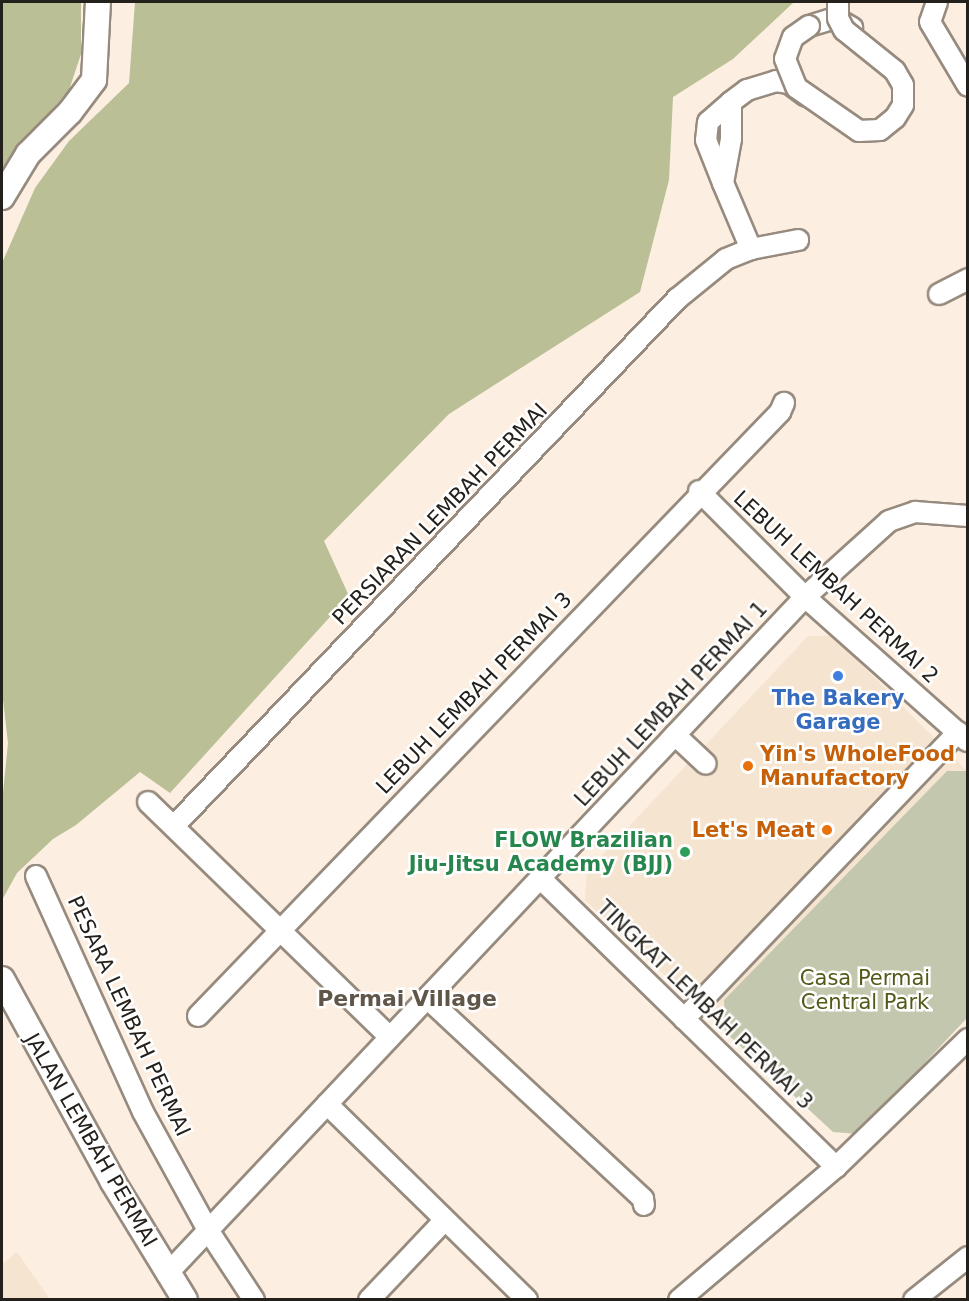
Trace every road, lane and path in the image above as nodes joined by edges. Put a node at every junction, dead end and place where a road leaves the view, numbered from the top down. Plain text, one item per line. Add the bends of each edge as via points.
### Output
1 (98, 2) edge
2 (838, 2) edge
3 (937, 2) edge
4 (968, 86) edge
5 (2, 197) edge
6 (798, 240) dead end
7 (751, 249) junction
8 (968, 279) edge
9 (939, 294) dead end
10 (784, 403) dead end
11 (699, 491) junction
12 (968, 516) edge
13 (805, 597) junction
14 (675, 735) junction
15 (963, 737) edge
16 (706, 765) dead end
17 (148, 802) dead end
18 (174, 826) junction
19 (36, 876) dead end
20 (540, 878) junction
21 (280, 930) junction
22 (2, 979) edge
23 (427, 998) junction
24 (198, 1017) dead end
25 (684, 1019) junction
26 (390, 1037) junction
27 (968, 1039) edge
28 (327, 1104) junction
29 (836, 1167) junction
30 (644, 1205) dead end
31 (445, 1220) junction
32 (208, 1230) junction
33 (968, 1257) edge
34 (167, 1274) junction
35 (184, 1299) edge
36 (254, 1299) edge
37 (369, 1299) edge
38 (527, 1299) edge
39 (679, 1299) edge
40 (914, 1299) edge

1 - 5 main road via 94,80 70,112 28,154
2 - 7 street, bridge via 838,18 844,30 896,71 903,85 903,105 880,130 859,131 797,88 785,58 793,37 809,26 835,18 848,24 905,81 904,107 883,130 862,133 789,83 777,81 747,90 708,122 706,140
3 - 4 street via 930,22
6 - 7 street, PERSIARAN LEMBAH PERMAI
7 - 18 street, PERSIARAN LEMBAH PERMAI via 726,259 677,299
8 - 9 street
10 - 11 street, LEBUH LEMBAH PERMAI 3 via 780,412
11 - 13 street, LEBUH LEMBAH PERMAI 2
11 - 21 street, LEBUH LEMBAH PERMAI 3
12 - 13 street, LEBUH LEMBAH PERMAI 1 via 915,512 889,521
13 - 14 street, LEBUH LEMBAH PERMAI 1
13 - 15 street, LEBUH LEMBAH PERMAI 2
14 - 16 street
14 - 20 street, LEBUH LEMBAH PERMAI 1
15 - 25 street
17 - 18 street
18 - 21 street
19 - 32 street, PESARA LEMBAH PERMAI via 143,1112
20 - 23 street, LEBUH LEMBAH PERMAI 1
20 - 25 street, TINGKAT LEMBAH PERMAI 3
21 - 24 street, LEBUH LEMBAH PERMAI 3
21 - 26 street
22 - 34 main road, JALAN LEMBAH PERMAI
23 - 26 street, LEBUH LEMBAH PERMAI 1
23 - 30 street via 643,1198
25 - 29 street, TINGKAT LEMBAH PERMAI 3
26 - 28 street, LEBUH LEMBAH PERMAI 1
27 - 29 street
28 - 31 street
28 - 32 street, LEBUH LEMBAH PERMAI 1
29 - 39 street
31 - 37 street
31 - 38 street
32 - 34 street, LEBUH LEMBAH PERMAI 1
32 - 36 street, PESARA LEMBAH PERMAI
33 - 40 street
34 - 35 main road, JALAN LEMBAH PERMAI

